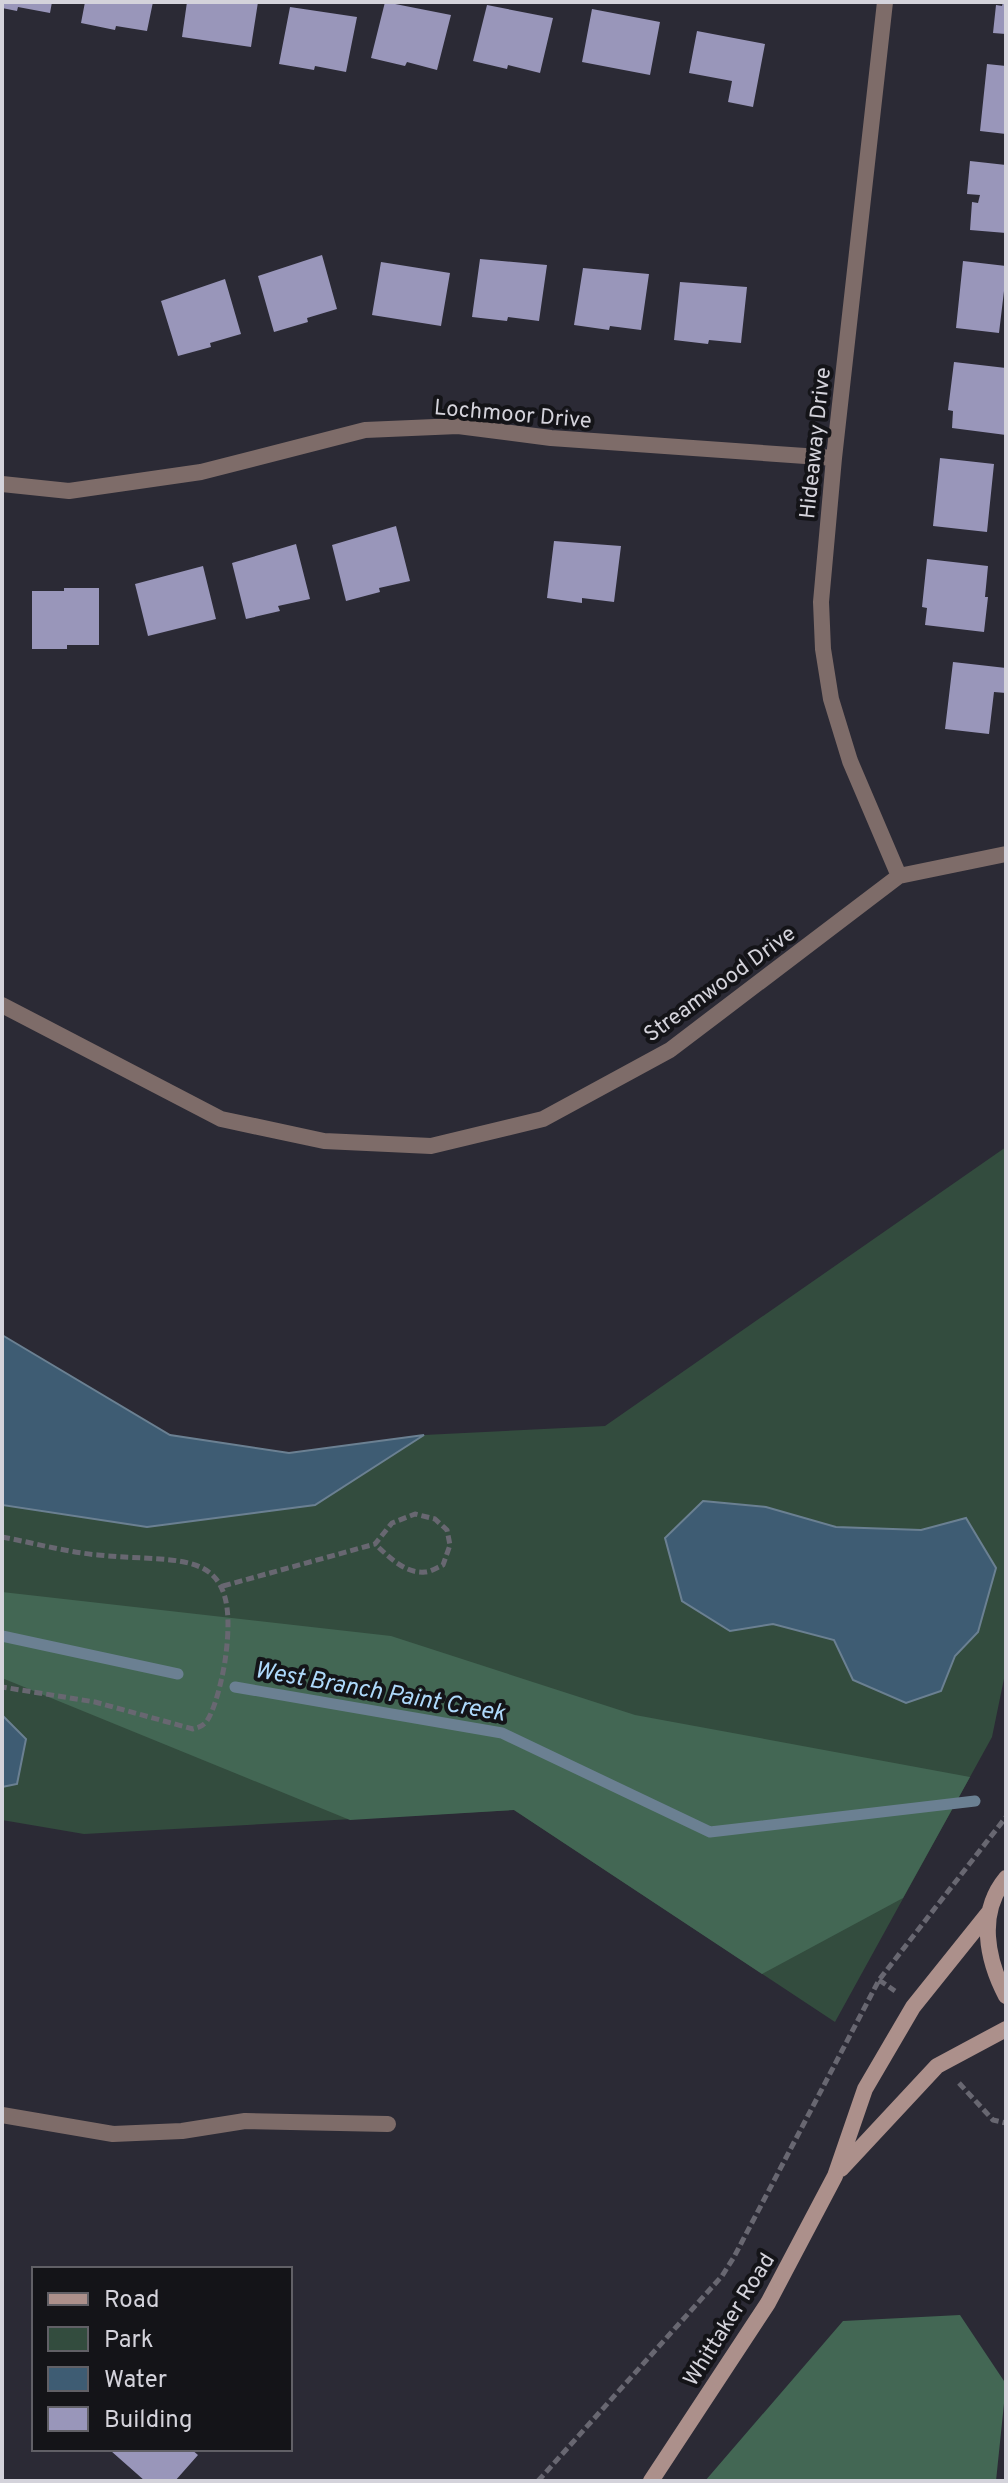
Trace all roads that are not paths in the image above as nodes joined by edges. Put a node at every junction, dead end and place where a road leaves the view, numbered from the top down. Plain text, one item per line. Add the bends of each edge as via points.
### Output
1 (885, 2) edge
2 (834, 458) junction
3 (2, 484) edge
4 (1006, 854) edge
5 (899, 876) junction
6 (2, 1005) edge
7 (1006, 1878) edge
8 (990, 1911) junction
9 (1006, 1996) edge
10 (1006, 2029) edge
11 (2, 2115) edge
12 (388, 2124) dead end
13 (835, 2176) junction
14 (651, 2481) edge

1 - 2 street, Hideaway Drive
2 - 3 street, Lochmoor Drive via 551,438 458,426 365,430 201,472 69,491
2 - 5 street, Hideaway Drive via 821,602 823,649 850,761
4 - 5 street, Streamwood Drive
5 - 6 street, Streamwood Drive via 670,1050 543,1119 431,1146 324,1141 221,1119
7 - 8 main road
8 - 9 main road via 987,1941 992,1970
8 - 13 main road, Whittaker Road via 905,2020 865,2089
10 - 13 main road, Whittaker Road via 937,2066
11 - 12 street via 113,2134 245,2121
13 - 14 main road, Whittaker Road via 768,2303

